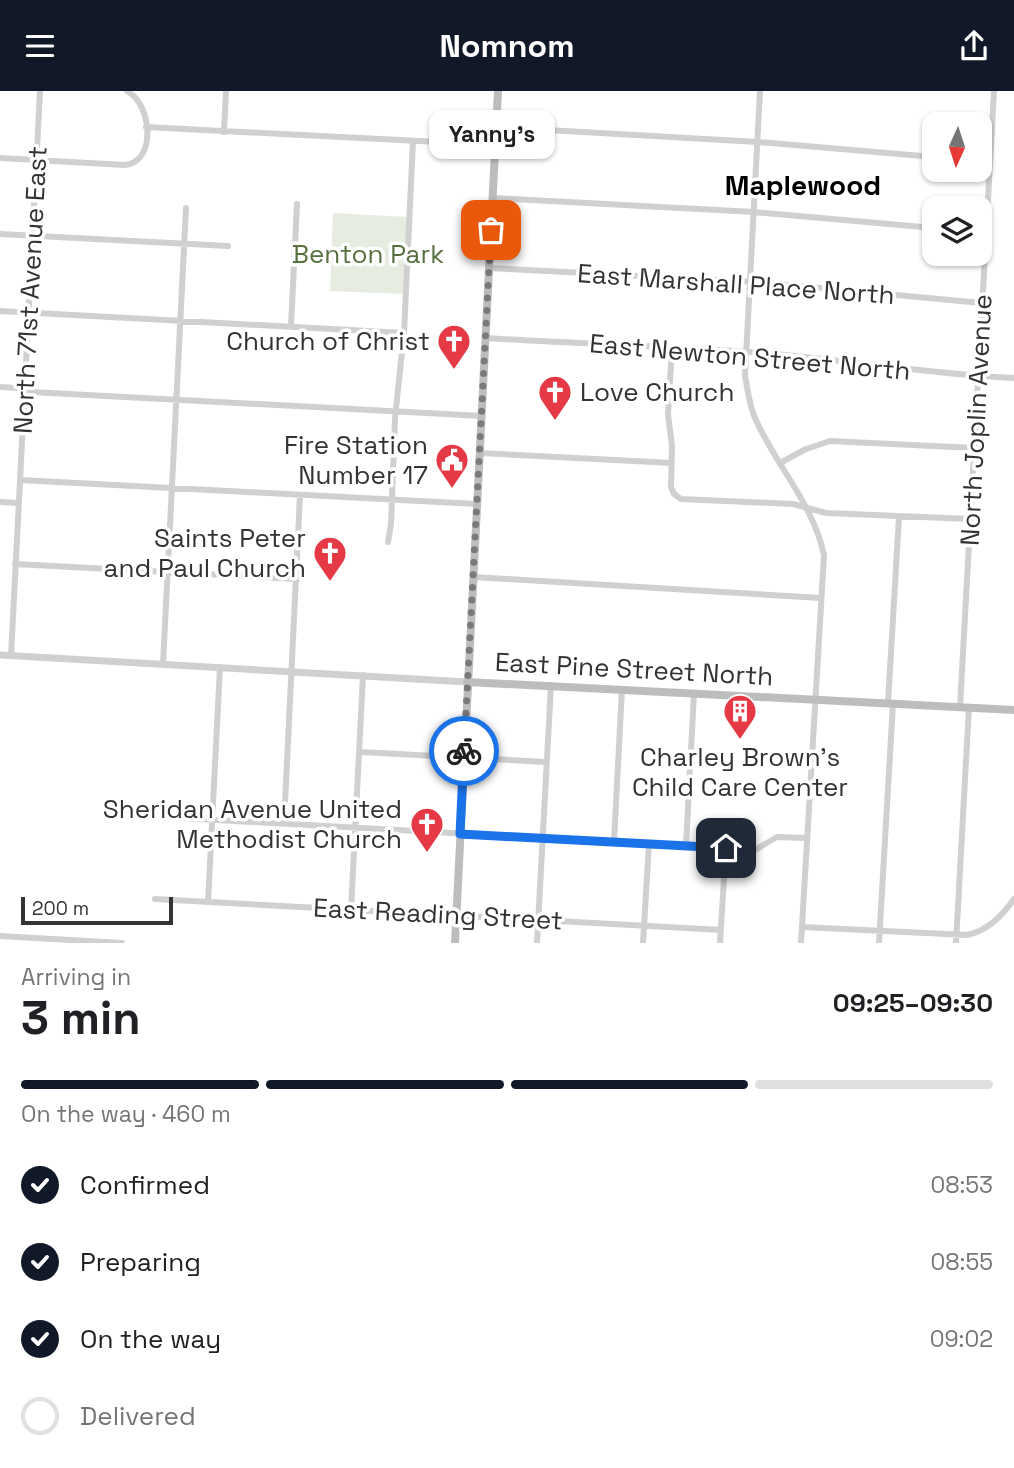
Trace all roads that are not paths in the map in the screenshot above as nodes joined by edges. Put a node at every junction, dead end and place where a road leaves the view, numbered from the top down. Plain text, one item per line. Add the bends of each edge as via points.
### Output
1 (40, 91) edge
2 (127, 91) edge
3 (226, 91) edge
4 (498, 91) edge
5 (760, 91) edge
6 (994, 91) edge
7 (992, 119) edge
8 (146, 127) junction
9 (497, 127) junction
10 (224, 132) junction
11 (413, 141) junction
12 (758, 142) junction
13 (496, 145) junction
14 (922, 156) edge
15 (0, 158) edge
16 (37, 160) junction
17 (493, 198) junction
18 (297, 204) dead end
19 (187, 208) dead end
20 (754, 212) junction
21 (922, 227) edge
22 (0, 234) edge
23 (33, 236) junction
24 (185, 244) junction
25 (228, 246) dead end
26 (983, 266) edge
27 (489, 268) junction
28 (750, 281) junction
29 (982, 303) junction
30 (0, 311) edge
31 (29, 312) junction
32 (181, 320) junction
33 (291, 326) junction
34 (404, 333) junction
35 (486, 338) junction
36 (671, 349) junction
37 (746, 352) junction
38 (978, 376) junction
39 (1014, 378) edge
40 (0, 387) edge
41 (24, 390) junction
42 (177, 400) junction
43 (396, 412) junction
44 (481, 417) junction
45 (974, 448) junction
46 (480, 453) junction
47 (672, 463) junction
48 (780, 463) junction
49 (20, 480) junction
50 (172, 488) junction
51 (300, 495) junction
52 (391, 500) junction
53 (0, 502) edge
54 (18, 503) junction
55 (477, 504) junction
56 (807, 506) junction
57 (899, 517) junction
58 (970, 519) junction
59 (388, 542) dead end
60 (15, 563) junction
61 (168, 571) junction
62 (473, 577) junction
63 (296, 579) junction
64 (821, 598) junction
65 (0, 655) edge
66 (10, 656) junction
67 (163, 664) junction
68 (220, 667) junction
69 (292, 671) junction
70 (363, 675) junction
71 (467, 682) junction
72 (551, 685) junction
73 (622, 689) junction
74 (694, 693) junction
75 (816, 699) junction
76 (891, 703) junction
77 (965, 707) junction
78 (1014, 710) edge
79 (360, 752) junction
80 (463, 758) junction
81 (547, 762) junction
82 (181, 818) dead end
83 (212, 820) junction
84 (284, 824) junction
85 (356, 828) junction
86 (460, 834) junction
87 (807, 838) junction
88 (543, 839) junction
89 (614, 842) junction
90 (649, 844) junction
91 (686, 846) junction
92 (726, 848) junction
93 (155, 899) dead end
94 (1014, 899) edge
95 (208, 902) junction
96 (351, 910) junction
97 (456, 916) junction
98 (538, 919) junction
99 (644, 925) junction
100 (802, 927) junction
101 (721, 930) junction
102 (879, 930) junction
103 (0, 936) edge
104 (956, 939) edge
105 (122, 943) edge
106 (455, 943) edge
107 (537, 943) edge
108 (643, 943) edge
109 (720, 943) edge
110 (801, 943) edge
111 (879, 943) edge

1 - 16 street, North 71st Avenue East
2 - 8 street via 142,104
3 - 10 street
4 - 9 main road
5 - 12 street
6 - 7 street, North Joplin Avenue
8 - 10 street
8 - 16 street via 145,152 132,165
9 - 12 street
9 - 13 main road
10 - 11 street
11 - 13 street
11 - 34 street
12 - 14 street
12 - 20 street
13 - 17 main road
15 - 16 street
16 - 23 street, North 71st Avenue East
17 - 20 street
17 - 27 main road
18 - 33 street
19 - 24 street
20 - 21 street
20 - 28 street
22 - 23 street
23 - 24 street
23 - 31 street, North 71st Avenue East
24 - 25 street
24 - 32 street
26 - 29 street, North Joplin Avenue
27 - 28 street, East Marshall Place North
27 - 35 main road
28 - 29 street, East Marshall Place North
28 - 37 street
29 - 38 street, North Joplin Avenue
30 - 31 street
31 - 32 street
31 - 41 street, North 71st Avenue East
32 - 33 street
32 - 42 street
33 - 34 street
34 - 43 street
35 - 36 street, East Newton Street North
35 - 44 main road
36 - 37 street, East Newton Street North
36 - 47 street via 668,423
37 - 38 street, East Newton Street North
37 - 48 street via 750,401
38 - 39 street, East Newton Street North
38 - 45 street, North Joplin Avenue
40 - 41 street
41 - 42 street
41 - 49 street, North 71st Avenue East
42 - 43 street
42 - 50 street
43 - 44 street
43 - 52 street
44 - 46 main road
45 - 48 street via 830,441
45 - 58 street, North Joplin Avenue
46 - 47 street
46 - 55 main road
47 - 56 street via 671,487 681,499
48 - 56 street
49 - 50 street
49 - 54 street, North 71st Avenue East
50 - 51 street
50 - 61 street
51 - 52 street
51 - 63 street
52 - 55 street
52 - 59 street
53 - 54 street
54 - 60 street, North 71st Avenue East
55 - 62 main road
56 - 57 street via 826,513
56 - 64 street via 824,555
57 - 58 street
57 - 76 street
58 - 77 street, North Joplin Avenue
60 - 61 street
60 - 66 street, North 71st Avenue East
61 - 63 street
61 - 67 street
62 - 64 street
62 - 71 main road
63 - 69 street
64 - 75 street
65 - 66 street, East Pine Street North
66 - 67 street, East Pine Street North
67 - 68 street, East Pine Street North
68 - 69 street, East Pine Street North
68 - 83 street
69 - 70 street, East Pine Street North
69 - 84 street
70 - 71 street, East Pine Street North
70 - 79 street
71 - 72 main road, East Pine Street North
71 - 80 main road
72 - 73 main road, East Pine Street North
72 - 81 street
73 - 74 main road, East Pine Street North
73 - 89 street
74 - 75 main road, East Pine Street North
74 - 91 street
75 - 76 main road, East Pine Street North
75 - 87 street
76 - 77 main road, East Pine Street North
76 - 102 street
77 - 78 main road, East Pine Street North
77 - 104 street, North Joplin Avenue
79 - 80 street
79 - 85 street
80 - 81 street
80 - 86 main road
81 - 88 street
82 - 83 street
83 - 84 street
83 - 95 street
84 - 85 street
85 - 86 street
85 - 96 street
86 - 88 street
86 - 97 main road
87 - 92 street via 778,837 757,850
87 - 100 street
88 - 89 street
88 - 98 street
89 - 90 street
90 - 91 street
90 - 99 street
91 - 92 street
92 - 101 street
93 - 95 street, East Reading Street
94 - 104 street via 985,928
95 - 96 street, East Reading Street
96 - 97 street, East Reading Street
97 - 98 street, East Reading Street
97 - 106 main road
98 - 99 street, East Reading Street
98 - 107 street
99 - 101 street, East Reading Street
99 - 108 street
100 - 102 street
100 - 110 street
101 - 109 street
102 - 104 street
102 - 111 street
103 - 105 street

